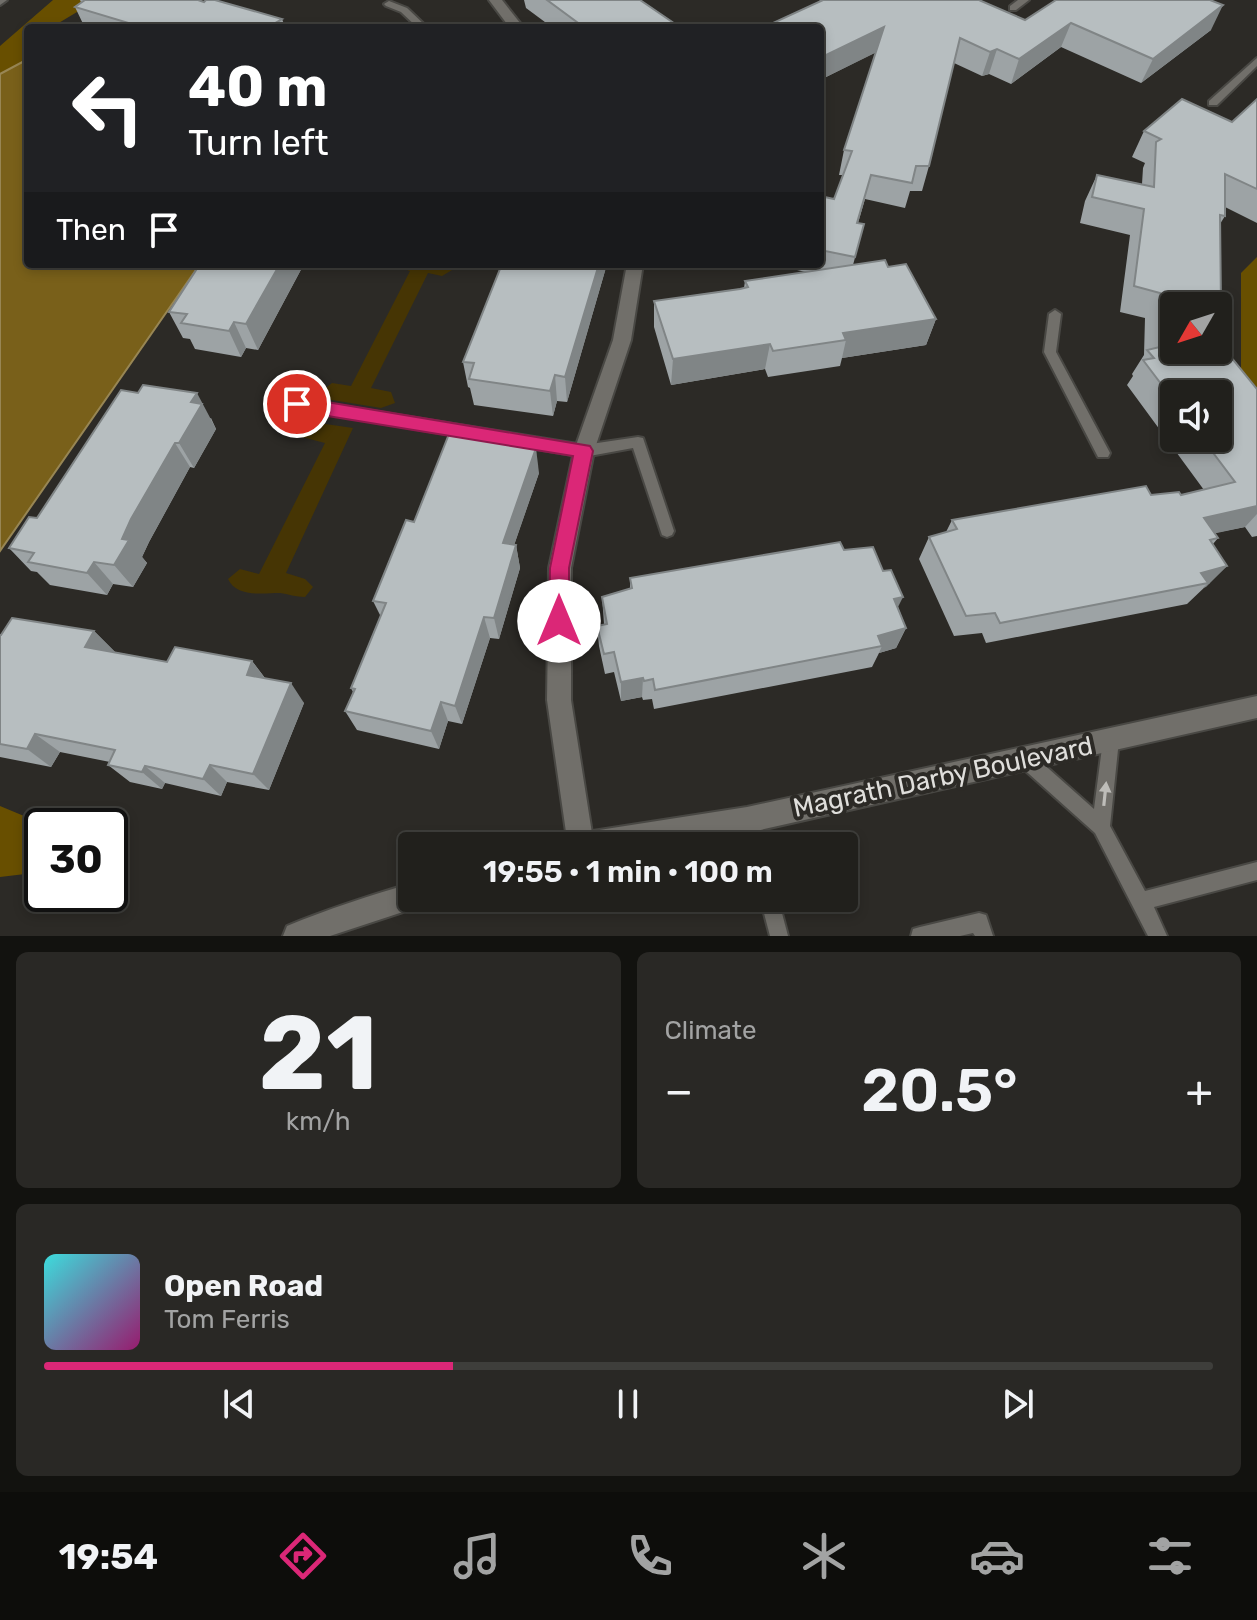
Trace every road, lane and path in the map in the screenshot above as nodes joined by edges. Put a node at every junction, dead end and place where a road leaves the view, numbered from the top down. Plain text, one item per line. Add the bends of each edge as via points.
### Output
1 (495, 0) edge
2 (1024, 0) edge
3 (389, 4) dead end
4 (1013, 8) dead end
5 (419, 24) edge
6 (514, 24) edge
7 (1257, 61) edge
8 (1213, 103) dead end
9 (634, 268) edge
10 (1055, 314) dead end
11 (297, 404) dead end
12 (584, 451) junction
13 (1103, 453) dead end
14 (667, 531) dead end
15 (1257, 707) edge
16 (1111, 740) junction
17 (1025, 759) junction
18 (747, 820) junction
19 (1101, 827) junction
20 (578, 832) edge
21 (670, 832) edge
22 (750, 832) edge
23 (1257, 871) edge
24 (1141, 901) junction
25 (398, 903) edge
26 (773, 912) edge
27 (350, 926) edge
28 (297, 936) edge
29 (779, 936) edge
30 (920, 936) edge
31 (984, 936) edge
32 (1158, 936) edge

1 - 6 street
2 - 4 lane
3 - 5 lane
7 - 8 lane
9 - 12 street via 622,340
10 - 13 lane via 1050,352
11 - 12 lane
12 - 14 lane via 638,442
12 - 20 street via 560,568 559,685
15 - 16 street, Magrath Darby Boulevard
16 - 17 street, Magrath Darby Boulevard
19 -> 16 lane
17 - 18 street, Magrath Darby Boulevard
17 - 19 lane
18 - 21 street, Magrath Darby Boulevard
18 - 22 lane
19 - 24 lane
23 - 24 lane
24 - 32 lane
25 - 27 street
26 - 29 lane
27 - 28 street
30 - 31 lane via 979,922

